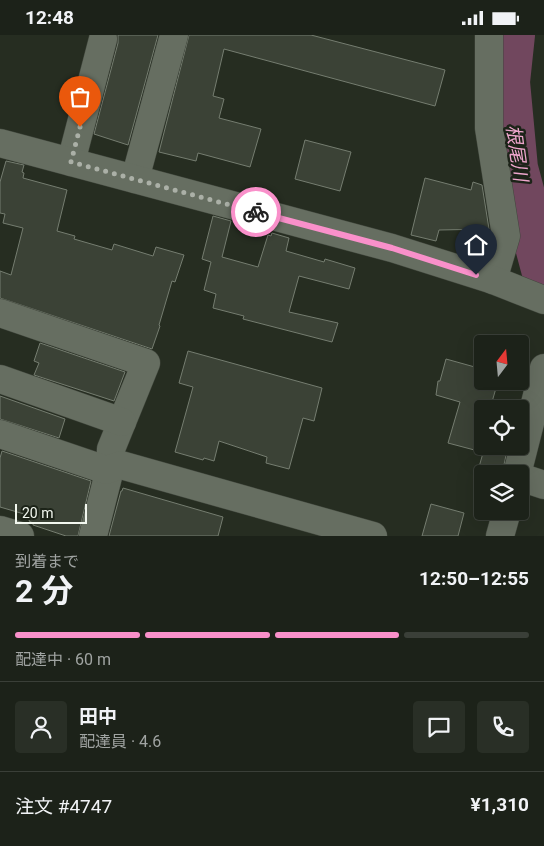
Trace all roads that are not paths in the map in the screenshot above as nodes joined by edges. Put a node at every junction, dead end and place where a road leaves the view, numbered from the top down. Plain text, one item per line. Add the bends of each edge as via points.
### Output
1 (174, 35) edge
2 (489, 35) edge
3 (103, 39) dead end
4 (0, 143) edge
5 (71, 162) junction
6 (134, 179) junction
7 (493, 280) junction
8 (544, 300) edge
9 (0, 313) edge
10 (544, 369) edge
11 (0, 379) edge
12 (122, 422) junction
13 (0, 434) edge
14 (519, 465) edge
15 (110, 469) junction
16 (529, 480) edge
17 (544, 485) edge
18 (504, 520) edge
19 (0, 530) edge
20 (20, 536) edge
21 (93, 536) edge
22 (373, 536) edge
23 (500, 536) edge

1 - 6 street
2 - 7 street via 490,128 506,236
3 - 5 street
4 - 5 street
5 - 6 street
6 - 7 street via 392,248
7 - 8 street
9 - 12 street via 146,363
10 - 14 street
11 - 12 street
12 - 15 street via 111,449
13 - 15 street
15 - 21 street
15 - 22 street via 121,465
16 - 17 street
18 - 23 street
19 - 20 street

